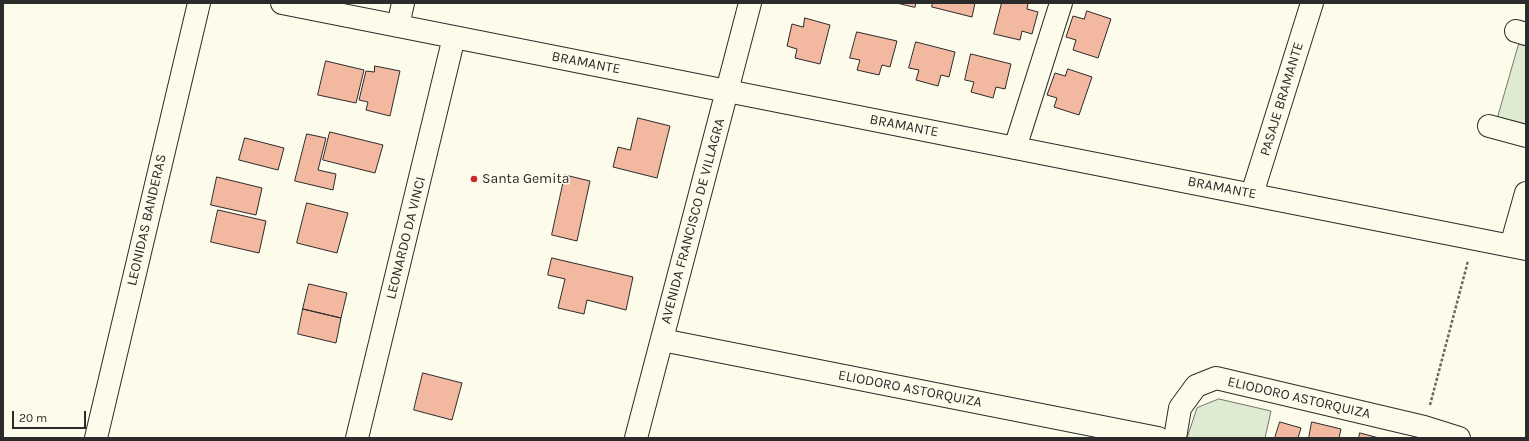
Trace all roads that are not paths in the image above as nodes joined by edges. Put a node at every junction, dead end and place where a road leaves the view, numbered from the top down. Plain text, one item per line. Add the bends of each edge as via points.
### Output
1 (199, 3) edge
2 (282, 3) edge
3 (403, 3) edge
4 (750, 3) edge
5 (1061, 3) edge
6 (1312, 3) edge
7 (398, 26) junction
8 (454, 37) junction
9 (727, 91) junction
10 (1489, 126) dead end
11 (1526, 136) edge
12 (1015, 148) junction
13 (1526, 193) edge
14 (1252, 194) junction
15 (1518, 247) edge
16 (662, 340) junction
17 (96, 438) edge
18 (357, 438) edge
19 (636, 438) edge
20 (1158, 438) edge
21 (1175, 438) edge
22 (1459, 438) edge

1 - 17 street, LEONIDAS BANDERAS
2 - 7 street, BRAMANTE
3 - 7 street
4 - 9 street, AVENIDA FRANCISCO DE VILLAGRA
5 - 12 street
6 - 14 street, PASAJE BRAMANTE
7 - 8 street, BRAMANTE
8 - 9 street, BRAMANTE
8 - 18 street, LEONARDO DA VINCI
9 - 12 street, BRAMANTE
9 - 16 street, AVENIDA FRANCISCO DE VILLAGRA
10 - 11 street
12 - 14 street, BRAMANTE
13 - 15 street
14 - 15 street, BRAMANTE
16 - 19 street, AVENIDA FRANCISCO DE VILLAGRA
16 - 20 street, ELIODORO ASTORQUIZA
21 - 22 street, ELIODORO ASTORQUIZA via 1180,408 1196,386 1216,378 1424,427

